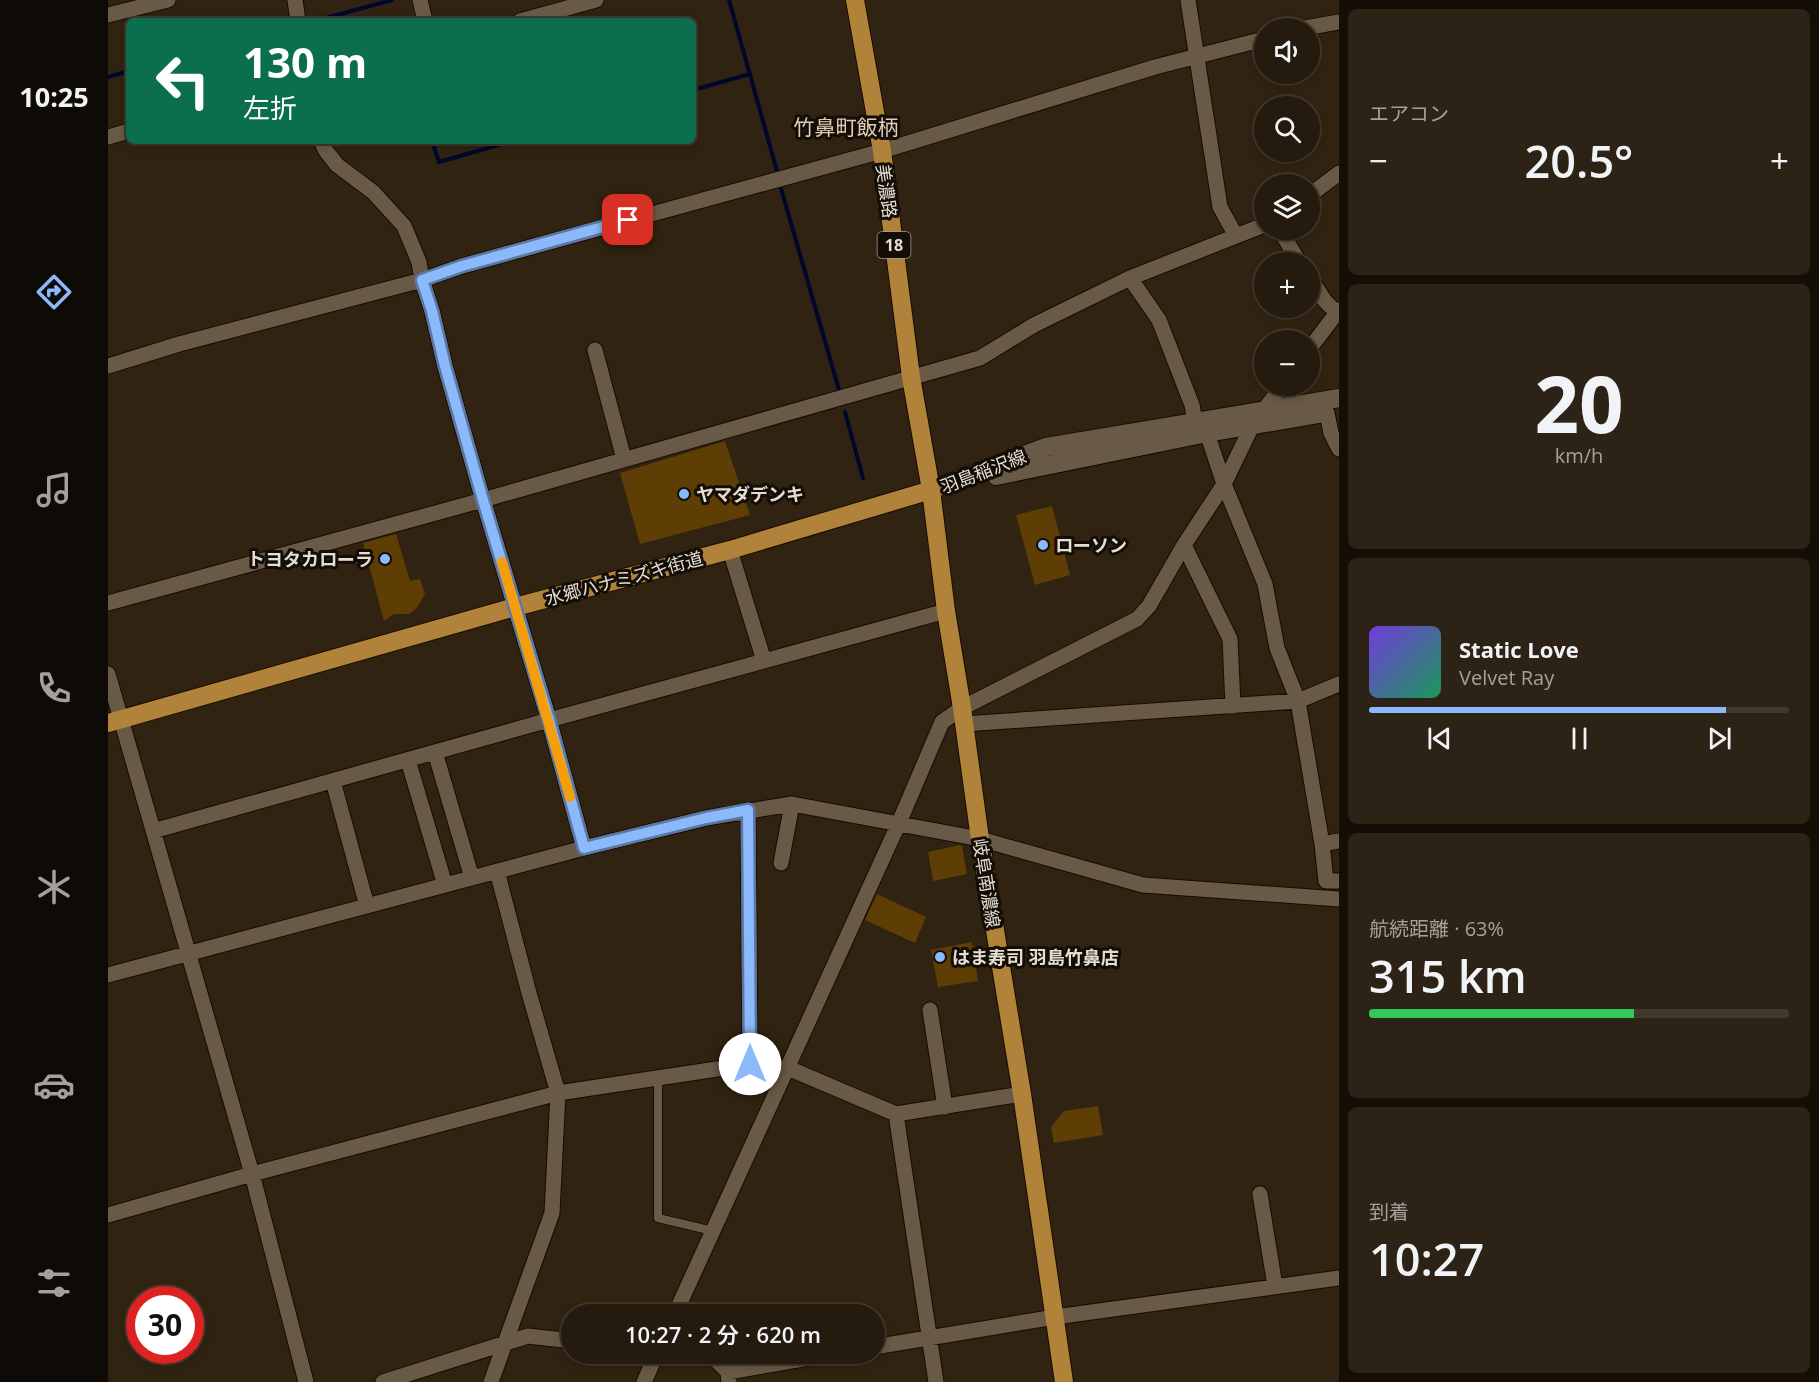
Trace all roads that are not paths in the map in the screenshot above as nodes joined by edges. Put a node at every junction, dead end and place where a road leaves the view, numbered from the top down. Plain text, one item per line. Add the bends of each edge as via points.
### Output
1 (168, 0) edge
2 (295, 0) edge
3 (420, 0) edge
4 (596, 0) edge
5 (855, 0) edge
6 (1188, 0) edge
7 (108, 15) edge
8 (298, 18) edge
9 (424, 18) edge
10 (531, 18) edge
11 (1339, 22) edge
12 (1320, 25) edge
13 (1254, 42) edge
14 (1196, 56) junction
15 (126, 132) edge
16 (108, 137) edge
17 (322, 144) edge
18 (882, 151) junction
19 (1339, 173) edge
20 (1320, 187) edge
21 (1254, 229) edge
22 (1236, 236) junction
23 (1130, 278) junction
24 (422, 280) junction
25 (1320, 293) edge
26 (1338, 311) edge
27 (1320, 335) edge
28 (595, 350) dead end
29 (108, 366) edge
30 (911, 377) junction
31 (1274, 396) edge
32 (1339, 398) edge
33 (1263, 410) junction
34 (1333, 411) edge
35 (1252, 426) junction
36 (1201, 427) junction
37 (1339, 448) edge
38 (624, 459) junction
39 (1224, 484) junction
40 (931, 490) junction
41 (483, 500) junction
42 (1184, 545) junction
43 (730, 550) junction
44 (108, 603) edge
45 (515, 607) junction
46 (946, 611) junction
47 (764, 661) junction
48 (108, 674) edge
49 (1339, 684) edge
50 (1298, 701) junction
51 (1233, 706) junction
52 (962, 716) junction
53 (549, 720) junction
54 (115, 721) edge
55 (435, 752) junction
56 (408, 760) junction
57 (333, 781) junction
58 (792, 804) junction
59 (748, 810) junction
60 (898, 825) junction
61 (153, 831) junction
62 (980, 839) junction
63 (1339, 841) edge
64 (1322, 844) junction
65 (584, 848) junction
66 (781, 863) dead end
67 (497, 871) junction
68 (472, 878) junction
69 (1339, 882) edge
70 (445, 885) junction
71 (1339, 899) edge
72 (368, 906) junction
73 (189, 954) junction
74 (108, 975) edge
75 (930, 1010) dead end
76 (750, 1064) junction
77 (788, 1068) junction
78 (658, 1078) junction
79 (558, 1093) junction
80 (1022, 1094) junction
81 (945, 1107) junction
82 (896, 1114) junction
83 (252, 1174) junction
84 (1260, 1194) dead end
85 (108, 1215) edge
86 (713, 1231) junction
87 (1339, 1278) edge
88 (1275, 1286) junction
89 (680, 1304) edge
90 (1055, 1317) junction
91 (929, 1337) junction
92 (561, 1340) edge
93 (504, 1342) junction
94 (885, 1345) edge
95 (652, 1364) edge
96 (718, 1364) edge
97 (788, 1364) edge
98 (728, 1377) edge
99 (306, 1382) edge
100 (383, 1382) edge
101 (491, 1382) edge
102 (644, 1382) edge
103 (936, 1382) edge
104 (1064, 1382) edge

1 - 7 street
2 - 8 street
3 - 9 street
4 - 10 street
5 - 18 main road, 美濃路 / 18
6 - 14 street
11 - 12 street
13 - 14 street
14 - 18 street
14 - 22 street via 1220,207
15 - 16 street
17 - 24 street via 337,165 373,192 404,226
18 - 24 street
18 - 30 main road, 美濃路 / 18
19 - 20 street
21 - 22 street
22 - 23 street
23 - 30 street via 1034,325 980,358
23 - 36 street via 1159,320
24 - 29 street
24 - 41 street
25 - 26 street
26 - 27 street
28 - 38 street
30 - 38 street
30 - 40 main road, 美濃路 / 18
31 - 33 street
32 - 33 main road, 羽島稲沢線
33 - 35 street
33 - 36 main road, 羽島稲沢線
34 - 35 main road, 羽島稲沢線
34 - 37 street via 1331,433
35 - 36 main road, 羽島稲沢線
35 - 39 street
36 - 39 street
36 - 40 main road, 羽島稲沢線
38 - 41 street
39 - 42 street
39 - 50 street via 1265,584 1277,648
40 - 43 main road, 水郷ハナミズキ街道
40 - 46 main road, 岐阜南濃線
41 - 44 street
41 - 45 street
42 - 51 street via 1230,639
42 - 52 street via 1149,606 1137,619
43 - 45 main road, 水郷ハナミズキ街道
43 - 47 street
45 - 53 street
45 - 54 main road, 水郷ハナミズキ街道
46 - 47 street
46 - 52 main road, 岐阜南濃線
47 - 53 street
48 - 54 street
49 - 50 street
50 - 51 street
50 - 64 street
51 - 52 street
52 - 60 street via 942,722
52 - 62 main road, 岐阜南濃線
53 - 55 street
53 - 65 street
54 - 61 street
55 - 56 street
55 - 68 street
56 - 57 street
56 - 70 street
57 - 61 street
57 - 72 street
58 - 59 street
58 - 60 street
58 - 66 street
59 - 65 street
59 - 76 street
60 - 62 street
60 - 77 street
61 - 73 street
62 - 71 street via 1143,885
62 - 80 main road, 岐阜南濃線
63 - 64 street
64 - 69 street via 1326,881
65 - 67 street
67 - 68 street
67 - 79 street
68 - 70 street
70 - 72 street
72 - 73 street
73 - 74 street
73 - 83 street
75 - 81 street
76 - 77 street
76 - 78 street
77 - 82 street
77 - 86 street
78 - 79 street
78 - 86 lane via 658,1218
79 - 83 street
79 - 93 street via 552,1213
80 - 81 street
80 - 90 main road, 岐阜南濃線
81 - 82 street
82 - 91 street
83 - 85 street
83 - 99 street
84 - 88 street
86 - 89 street
87 - 88 street
88 - 90 street
90 - 91 street
90 - 104 main road, 岐阜南濃線
91 - 94 street
91 - 103 street
92 - 93 street via 528,1336
93 - 100 street
93 - 101 street
95 - 102 street
96 - 98 street
97 - 98 street

